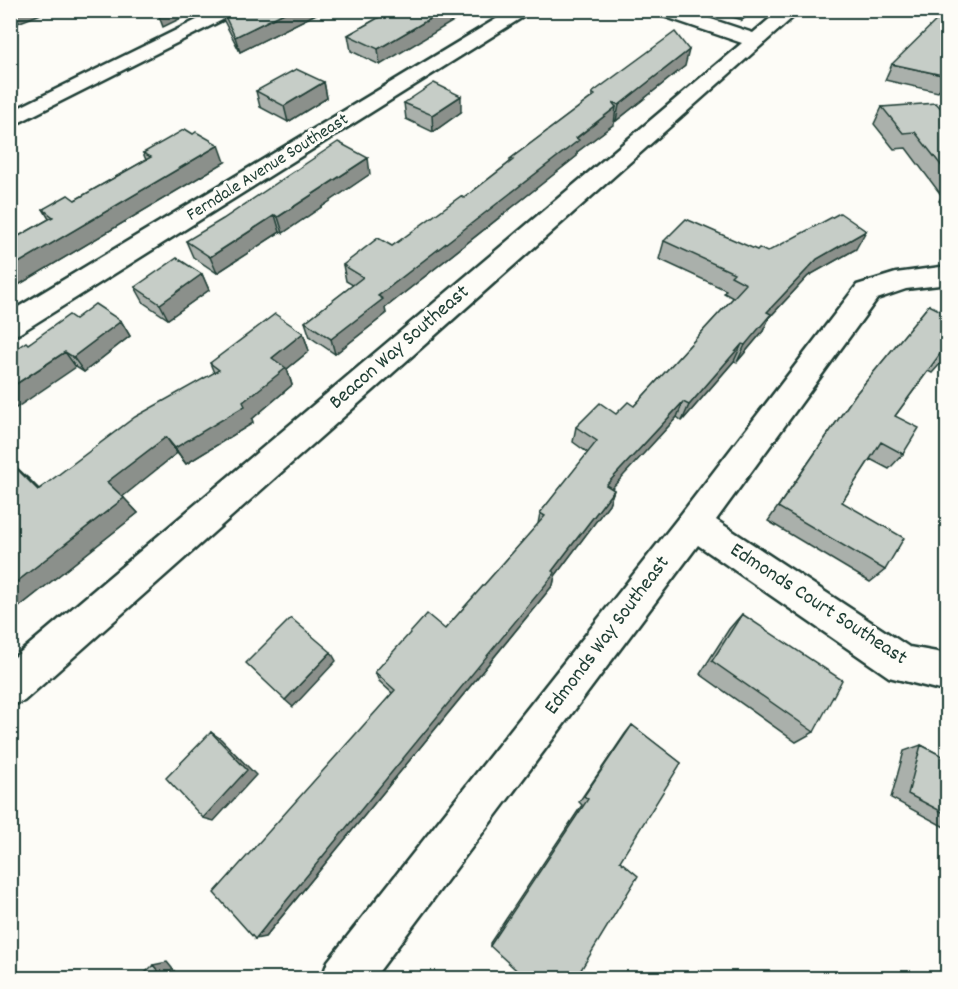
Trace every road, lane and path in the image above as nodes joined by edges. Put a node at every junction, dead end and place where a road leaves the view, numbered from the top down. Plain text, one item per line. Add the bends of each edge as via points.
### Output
1 (233, 10) edge
2 (525, 10) edge
3 (664, 10) edge
4 (792, 10) edge
5 (754, 40) junction
6 (10, 121) edge
7 (948, 275) edge
8 (10, 326) edge
9 (694, 524) junction
10 (948, 673) edge
11 (10, 687) edge
12 (345, 978) edge

1 - 6 street
2 - 8 street, Ferndale Avenue Southeast
3 - 5 street
4 - 5 street, Beacon Way Southeast
5 - 11 street, Beacon Way Southeast
7 - 9 street, Edmonds Way Southeast via 911,278 867,292
9 - 10 street, Edmonds Court Southeast via 902,664
9 - 12 street, Edmonds Way Southeast

